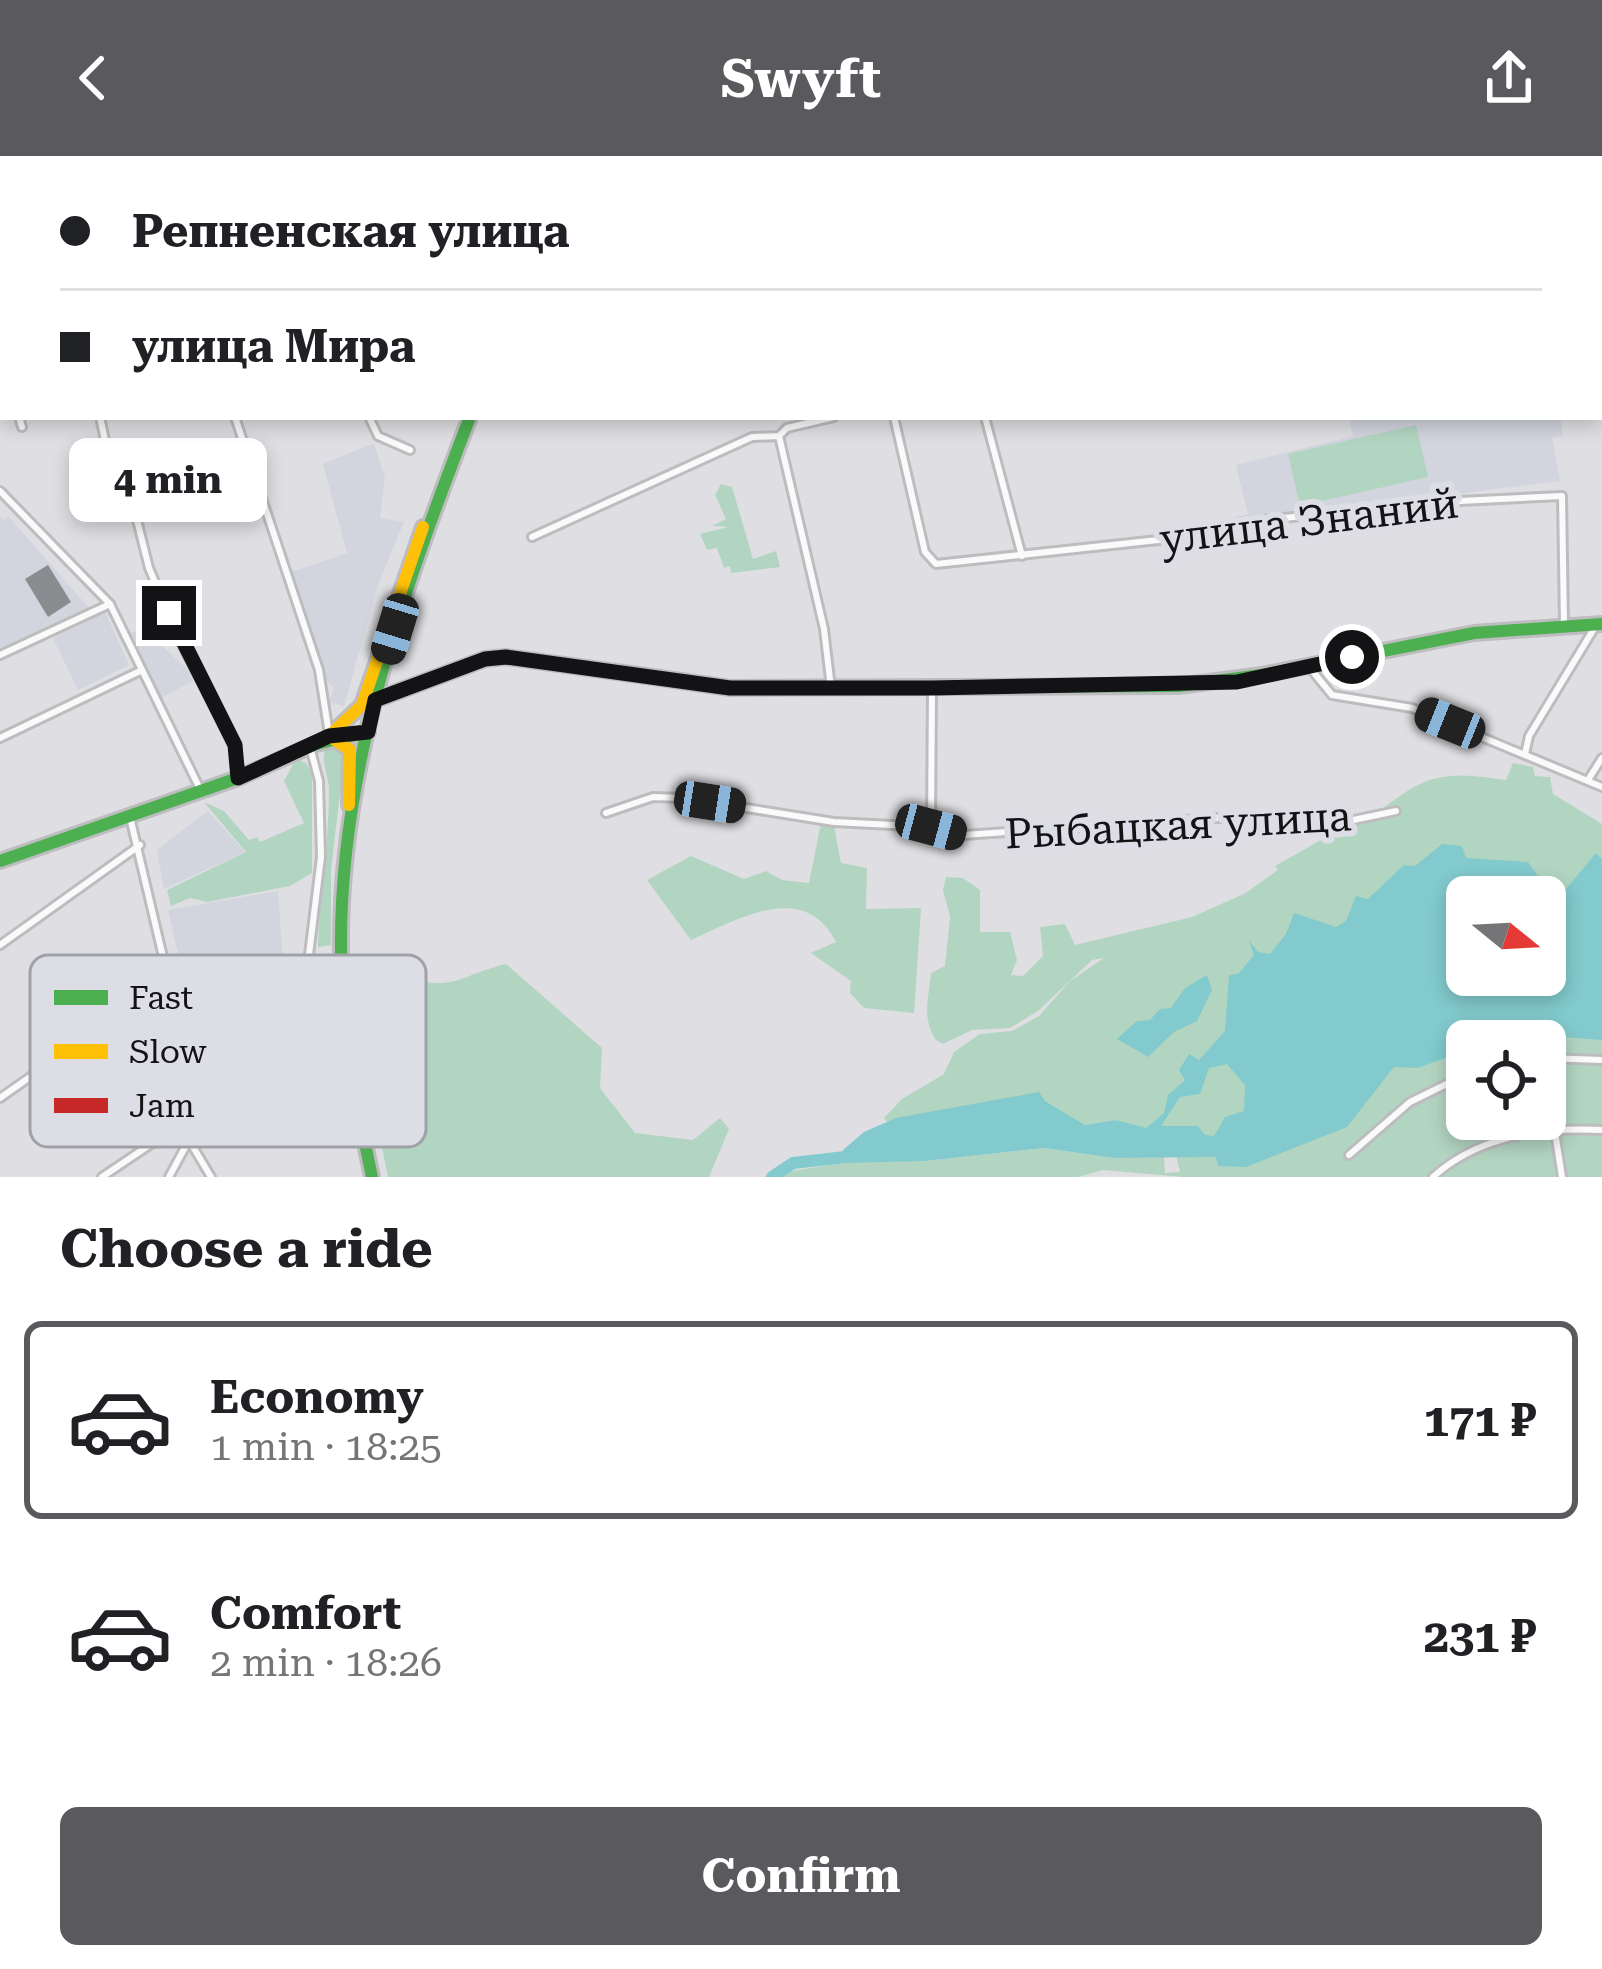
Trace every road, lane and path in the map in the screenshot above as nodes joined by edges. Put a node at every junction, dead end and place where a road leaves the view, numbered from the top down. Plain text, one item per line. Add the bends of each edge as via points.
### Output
1 (20, 420) edge
2 (101, 420) edge
3 (236, 420) edge
4 (370, 420) edge
5 (469, 420) edge
6 (820, 420) edge
7 (895, 420) edge
8 (986, 420) edge
9 (22, 427) dead end
10 (779, 436) junction
11 (410, 450) dead end
12 (0, 491) edge
13 (431, 514) junction
14 (532, 537) dead end
15 (1022, 556) junction
16 (110, 604) junction
17 (1564, 624) junction
18 (1599, 624) edge
19 (0, 655) edge
20 (1310, 668) junction
21 (140, 671) junction
22 (831, 688) junction
23 (932, 688) junction
24 (375, 700) junction
25 (368, 732) junction
26 (329, 736) junction
27 (0, 738) edge
28 (310, 746) junction
29 (1526, 754) junction
30 (1602, 758) edge
31 (238, 778) junction
32 (1587, 780) junction
33 (1602, 787) edge
34 (200, 789) junction
35 (1396, 811) dead end
36 (606, 813) dead end
37 (130, 817) junction
38 (931, 827) junction
39 (140, 845) junction
40 (0, 860) edge
41 (346, 860) junction
42 (0, 945) edge
43 (163, 955) edge
44 (310, 955) edge
45 (343, 955) edge
46 (1566, 1059) edge
47 (1602, 1060) edge
48 (30, 1077) edge
49 (1446, 1085) edge
50 (0, 1098) edge
51 (1566, 1130) edge
52 (1602, 1130) edge
53 (1501, 1140) edge
54 (1554, 1140) edge
55 (146, 1147) edge
56 (185, 1147) edge
57 (193, 1147) edge
58 (366, 1147) edge
59 (1349, 1155) dead end
60 (102, 1177) edge
61 (169, 1177) edge
62 (211, 1177) edge
63 (372, 1177) edge
64 (1433, 1177) edge
65 (1562, 1177) edge

1 - 9 street
2 - 31 street via 149,568 235,745
3 - 26 street via 319,670
4 - 11 street via 378,436
5 - 13 main road
6 - 10 street
7 - 15 street, улица Знаний via 929,560
8 - 15 street
10 - 14 street via 752,437
10 - 22 street
12 - 16 street
13 - 24 main road
13 - 26 main road via 362,705
15 - 17 street, улица Знаний via 1186,537 1241,522 1562,496
16 - 19 street
16 - 21 street
17 - 18 main road
17 - 20 main road via 1394,646
18 - 29 street via 1529,736
20 - 23 main road via 1178,686
20 - 29 street via 1332,695 1412,708
21 - 27 street
21 - 34 street
22 - 23 main road
22 - 24 main road via 730,688 506,657
23 - 38 street
24 - 25 main road
25 - 26 main road
25 - 41 main road
26 - 28 main road
26 - 41 main road via 352,757
28 - 31 main road
28 - 44 street via 321,857
29 - 32 street
30 - 32 street
31 - 34 main road
32 - 33 street
34 - 37 main road
35 - 38 street, Рыбацкая улица via 1325,826 1267,818 1130,820 963,836
36 - 38 street, Рыбацкая улица via 653,797 684,798 833,822
37 - 39 street
37 - 40 main road
39 - 42 street
39 - 43 street
41 - 45 main road
46 - 47 street
48 - 50 street
49 - 59 street via 1400,1109
51 - 52 street
53 - 64 street
54 - 65 street
55 - 60 street
56 - 61 street
57 - 62 street
58 - 63 main road

